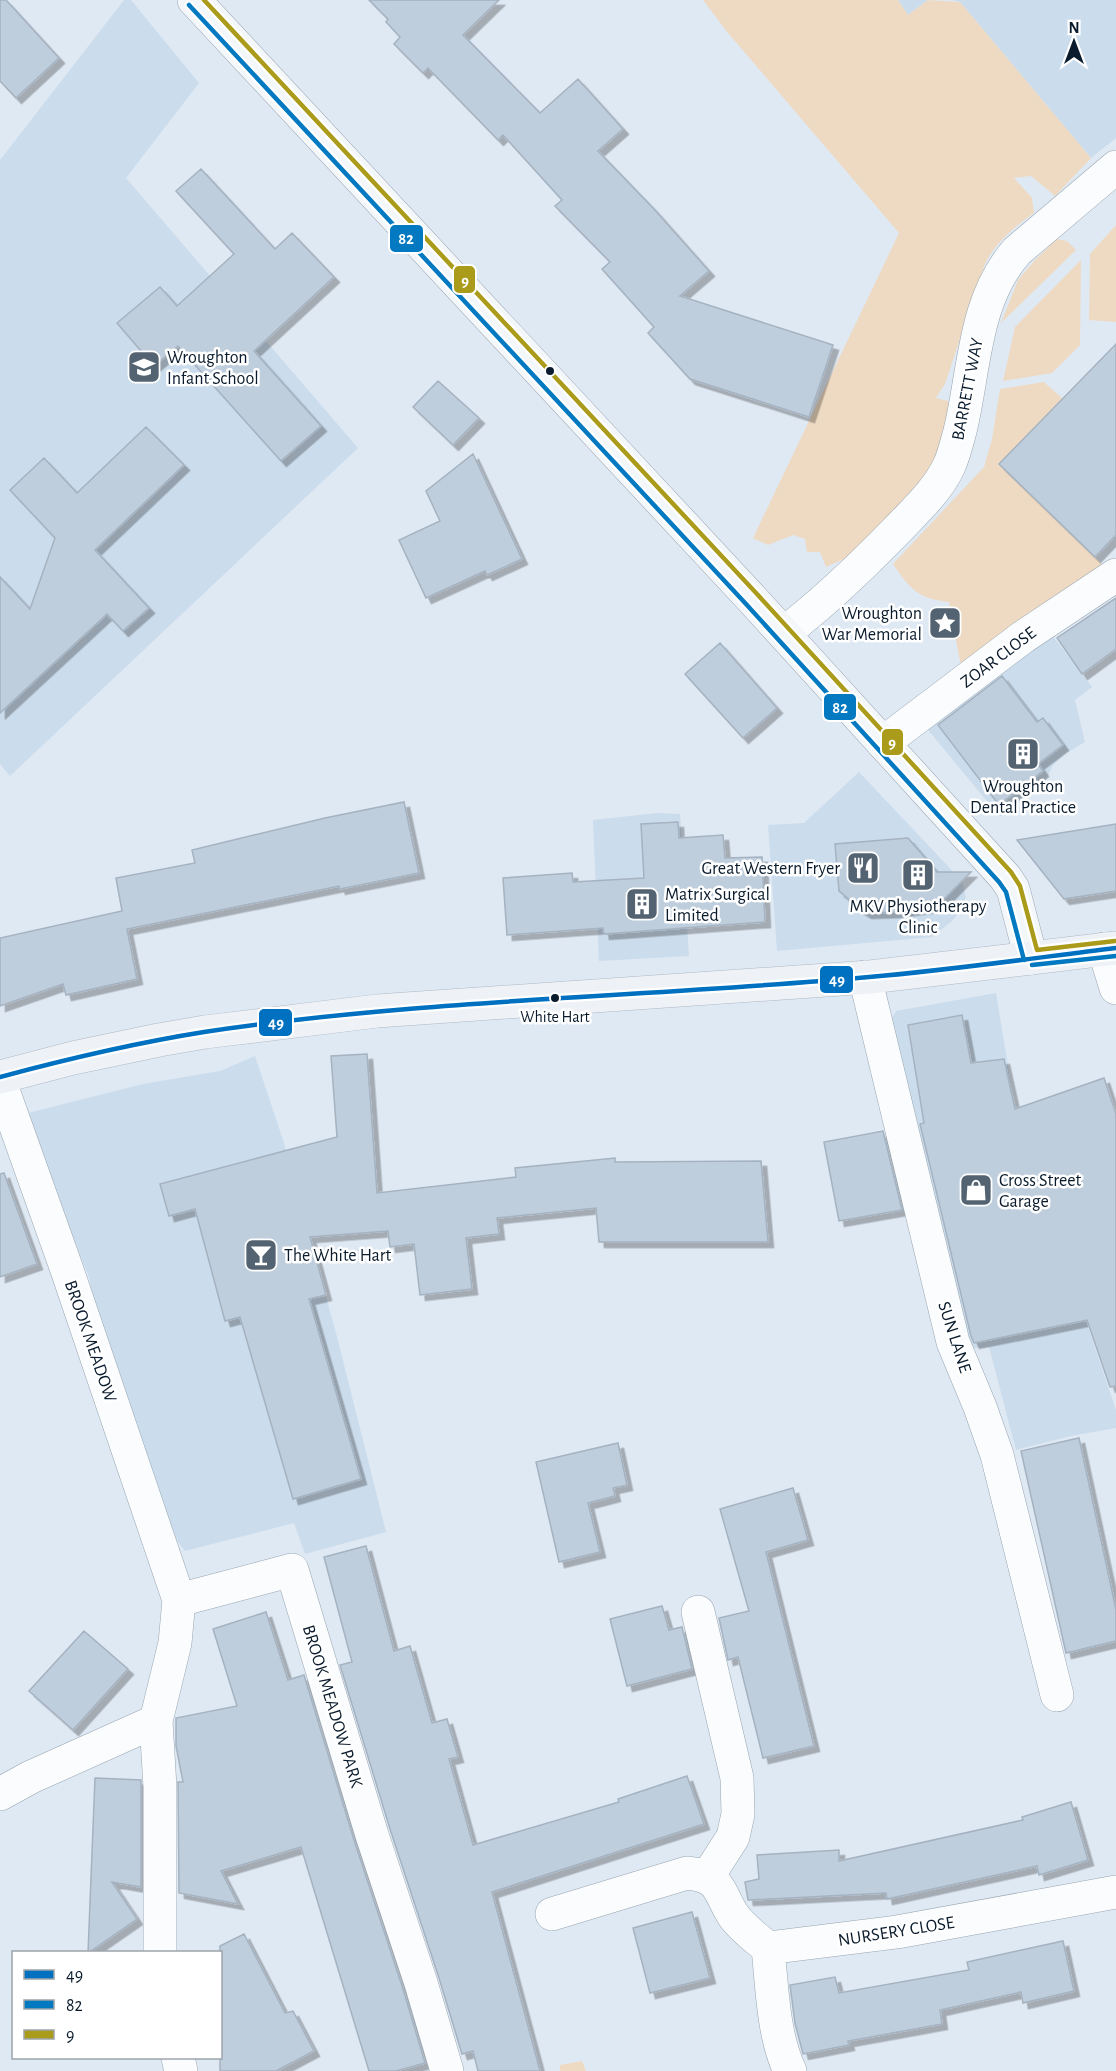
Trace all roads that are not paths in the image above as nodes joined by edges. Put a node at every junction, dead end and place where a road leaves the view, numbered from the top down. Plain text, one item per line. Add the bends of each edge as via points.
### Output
1 (194, 0) edge
2 (1114, 173) edge
3 (1116, 575) edge
4 (784, 633) junction
5 (883, 743) junction
6 (1110, 948) edge
7 (1030, 958) junction
8 (865, 977) junction
9 (1116, 988) edge
10 (0, 1080) edge
11 (179, 1600) junction
12 (698, 1612) dead end
13 (1056, 1695) dead end
14 (156, 1721) junction
15 (0, 1794) edge
16 (708, 1876) junction
17 (1116, 1892) edge
18 (552, 1914) dead end
19 (768, 1948) junction
20 (160, 1951) edge
21 (447, 2071) edge
22 (790, 2071) edge

1 - 4 main road
2 - 4 street, BARRETT WAY via 1017,251 997,278 979,328 968,400 950,465 931,495 825,600
3 - 5 street, ZOAR CLOSE via 1023,637
4 - 5 main road
5 - 7 main road via 1011,885
6 - 7 main road
6 - 9 street
7 - 8 main road
8 - 10 main road via 377,1011 182,1036 72,1058
8 - 13 street, SUN LANE via 953,1342 997,1455
10 - 11 street, BROOK MEADOW
11 - 14 street via 175,1643
11 - 21 street, BROOK MEADOW PARK via 292,1570
12 - 16 street via 737,1778 738,1814 733,1837
14 - 15 street
14 - 20 street
16 - 18 street via 687,1873
16 - 19 street via 734,1916
17 - 19 street, NURSERY CLOSE via 897,1932
19 - 22 street via 777,2025

